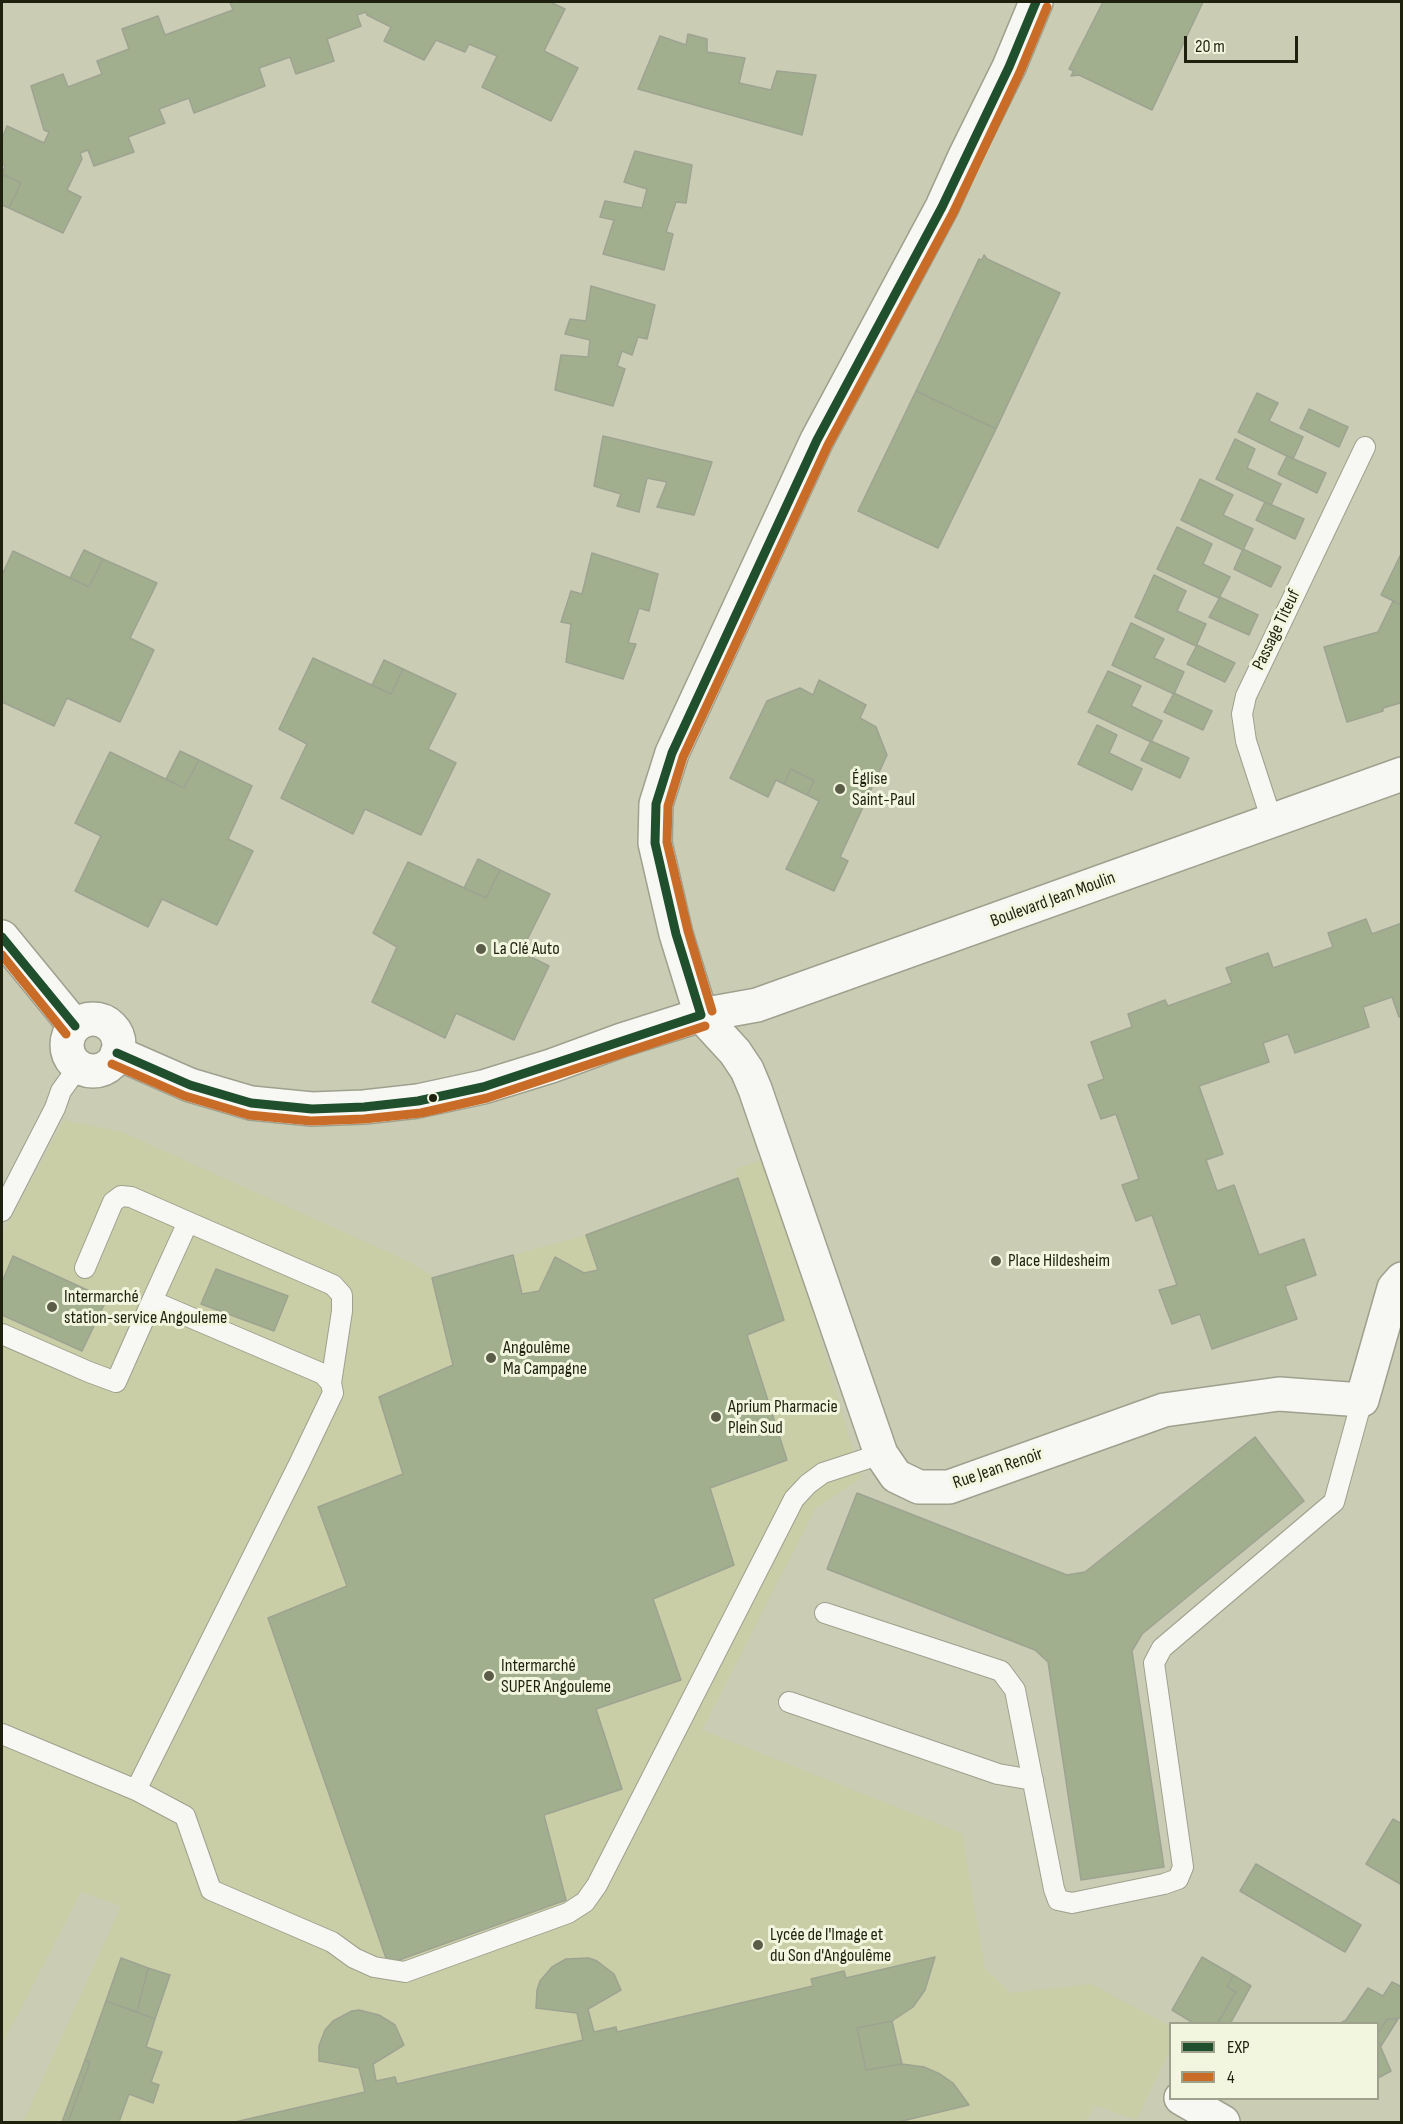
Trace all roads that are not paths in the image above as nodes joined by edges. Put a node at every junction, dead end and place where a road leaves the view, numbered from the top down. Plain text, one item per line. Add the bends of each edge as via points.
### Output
1 (1036, 2) edge
2 (1365, 447) dead end
3 (1401, 774) edge
4 (1272, 821) junction
5 (2, 937) edge
6 (701, 1014) junction
7 (75, 1026) junction
8 (117, 1053) junction
9 (79, 1066) junction
10 (2, 1210) edge
11 (188, 1222) junction
12 (85, 1268) dead end
13 (1401, 1279) edge
14 (152, 1301) junction
15 (2, 1334) edge
16 (332, 1383) junction
17 (1362, 1400) junction
18 (881, 1454) junction
19 (825, 1613) dead end
20 (789, 1702) dead end
21 (2, 1734) edge
22 (1033, 1780) junction
23 (136, 1790) junction
24 (1184, 2100) edge
25 (1223, 2122) edge

1 - 6 street via 942,207 817,440 672,753 656,804 655,843 676,934
2 - 4 lane, Passage Titeuf via 1245,696 1242,714 1246,741
3 - 4 street, Boulevard Jean Moulin
4 - 6 street, Boulevard Jean Moulin via 757,1005
5 - 7 street
6 - 8 street, Boulevard Jean Moulin via 483,1087 418,1101 364,1107 312,1109 251,1103 190,1085
6 - 18 street, Rue Jean Renoir via 735,1052 755,1089
7 - 8 street via 87,1020 105,1022 117,1035
7 - 9 street via 68,1050
8 - 9 street via 101,1069
9 - 10 lane via 61,1091
11 - 12 lane via 121,1196 113,1202
11 - 14 lane
11 - 16 lane via 333,1285 342,1295
13 - 17 street via 1394,1288
14 - 15 lane via 116,1382
14 - 16 lane via 323,1374
16 - 23 lane via 333,1393 299,1464
17 - 18 street, Rue Jean Renoir via 1279,1394 1164,1410 949,1487 919,1487 896,1476
17 - 22 lane via 1334,1502 1162,1648 1154,1663 1183,1867 1178,1879 1072,1904 1058,1900
18 - 23 lane via 823,1473 794,1499 597,1885 585,1902 568,1913 405,1972 374,1967 332,1942 211,1890 184,1816
19 - 22 lane via 1001,1671 1016,1690
20 - 22 lane via 998,1774
21 - 23 lane
24 - 25 street

